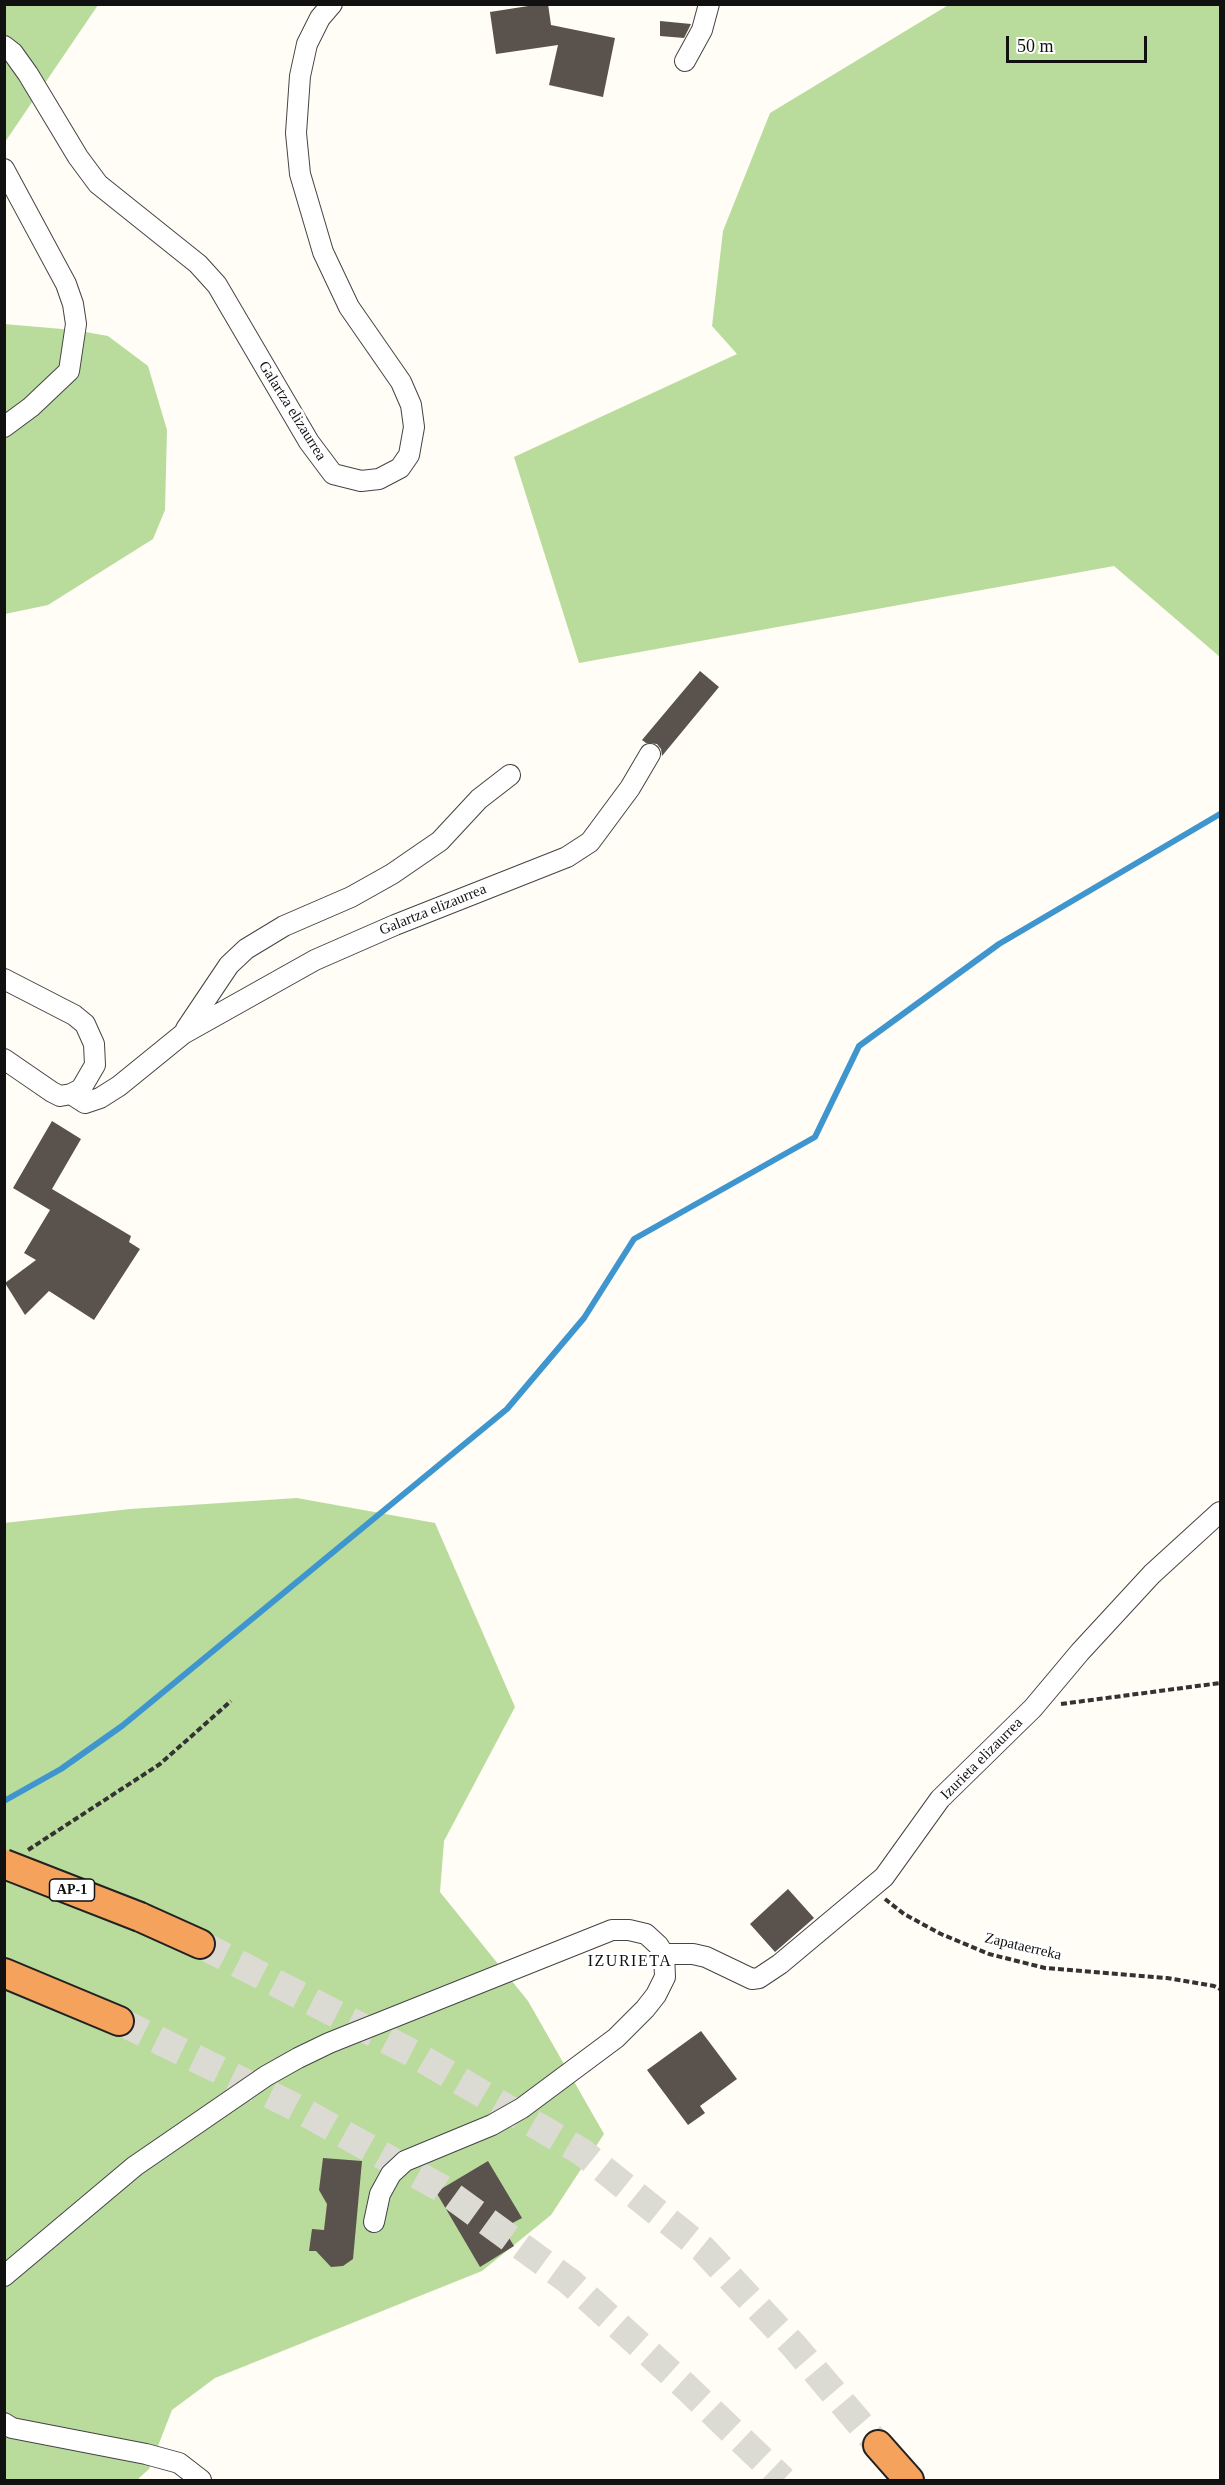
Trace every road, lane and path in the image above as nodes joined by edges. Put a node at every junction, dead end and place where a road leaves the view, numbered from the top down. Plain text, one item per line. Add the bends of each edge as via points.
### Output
1 (332, 4) edge
2 (709, 4) edge
3 (4, 46) edge
4 (685, 61) dead end
5 (4, 169) edge
6 (4, 427) edge
7 (650, 754) dead end
8 (510, 775) dead end
9 (4, 979) edge
10 (183, 1034) junction
11 (4, 1059) edge
12 (71, 1094) junction
13 (1221, 1512) edge
14 (1221, 1683) edge
15 (231, 1701) dead end
16 (1033, 1708) junction
17 (15, 1857) edge
18 (872, 1888) junction
19 (200, 1944) tunnel mouth
20 (664, 1954) junction
21 (4, 1973) edge
22 (1221, 1989) edge
23 (119, 2021) tunnel mouth
24 (374, 2222) dead end
25 (4, 2276) edge
26 (4, 2423) edge
27 (878, 2445) tunnel mouth
28 (201, 2481) edge
29 (909, 2481) edge

1 - 3 street, Galartza elizaurrea via 307,44 300,76 296,133 300,174 323,252 349,307 401,382 411,405 414,427 409,455 400,468 379,479 361,481 333,474 309,442 217,285 198,264 98,184 28,74
2 - 4 street via 702,30
5 - 6 street via 66,284 76,324 69,371
7 - 10 street, Galartza elizaurrea via 590,842 567,857 395,924 315,960
8 - 10 street, Galartza elizaurrea via 478,799 440,841 392,874 284,926 246,949 230,965
9 - 12 street via 74,1015 92,1036 95,1065 81,1089
10 - 12 street, Galartza elizaurrea via 100,1098 85,1103
11 - 12 street, Galartza elizaurrea via 52,1092
13 - 16 street, Izurieta elizaurrea via 1144,1583
14 - 16 path
15 - 17 path via 160,1764
16 - 18 street, Izurieta elizaurrea via 940,1799
17 - 19 highway, AP-1, bridge
18 - 20 street, Izurieta elizaurrea via 759,1978 752,1979 700,1955
18 - 22 path, Zapataerreka via 904,1914 989,1954 1045,1968 1167,1978
20 - 24 street via 665,1977 656,1995 616,2038 522,2108 492,2125 405,2161 391,2174 380,2194
20 - 25 street via 646,1934 612,1930 328,2043 266,2076 135,2166
21 - 23 highway
26 - 28 street via 51,2437 179,2463
27 - 29 highway

